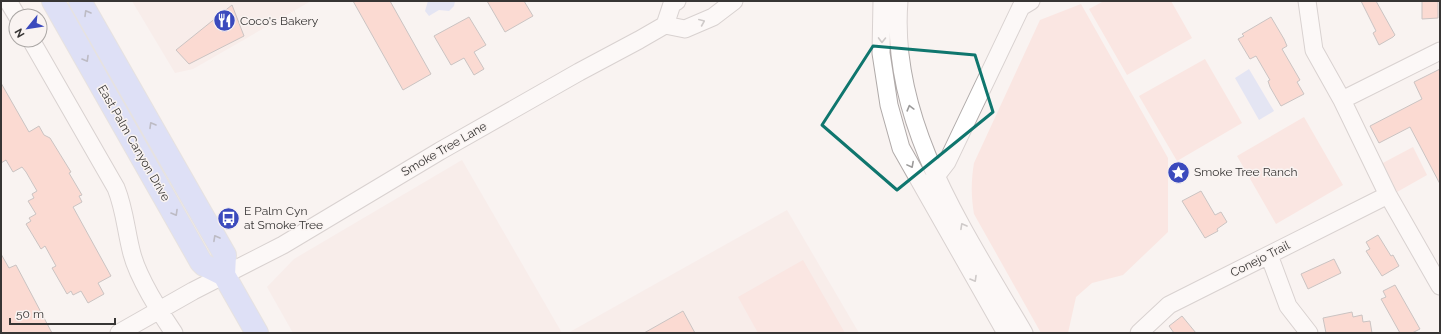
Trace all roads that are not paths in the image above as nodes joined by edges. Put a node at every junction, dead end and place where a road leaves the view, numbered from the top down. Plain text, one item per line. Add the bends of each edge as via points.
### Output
1 (53, 1) edge
2 (80, 1) edge
3 (677, 1) edge
4 (734, 1) edge
5 (882, 1) edge
6 (899, 1) edge
7 (1307, 1) edge
8 (1020, 3) edge
9 (665, 25) junction
10 (36, 48) edge
11 (1440, 51) edge
12 (1342, 100) junction
13 (935, 176) junction
14 (925, 192) junction
15 (1388, 195) junction
16 (1269, 255) junction
17 (224, 275) junction
18 (1440, 286) edge
19 (160, 310) junction
20 (119, 333) edge
21 (174, 333) edge
22 (257, 333) edge
23 (1006, 333) edge
24 (1024, 333) edge
25 (1138, 333) edge
26 (1308, 333) edge

1 -> 17 main road, East Palm Canyon Drive via 201,262
17 -> 2 main road, East Palm Canyon Drive via 225,254
3 - 9 street via 672,4
9 -> 4 street via 685,29 713,17
5 -> 14 street via 881,53 889,105 901,148
13 -> 6 street via 910,110 904,82 898,18
7 - 12 street via 1314,50
8 - 13 street via 947,162
9 - 17 street, Smoke Tree Lane via 440,151 283,245
10 - 19 street via 116,188 132,255
11 - 12 street
12 - 15 street
13 - 14 street
24 -> 13 street
14 -> 23 street
15 - 16 street, Conejo Trail
15 - 18 street
16 - 25 street, Conejo Trail via 1169,305
16 - 26 street via 1288,306
17 - 19 street, Smoke Tree Lane
17 - 22 main road
19 - 20 street, Smoke Tree Lane
19 - 21 street

